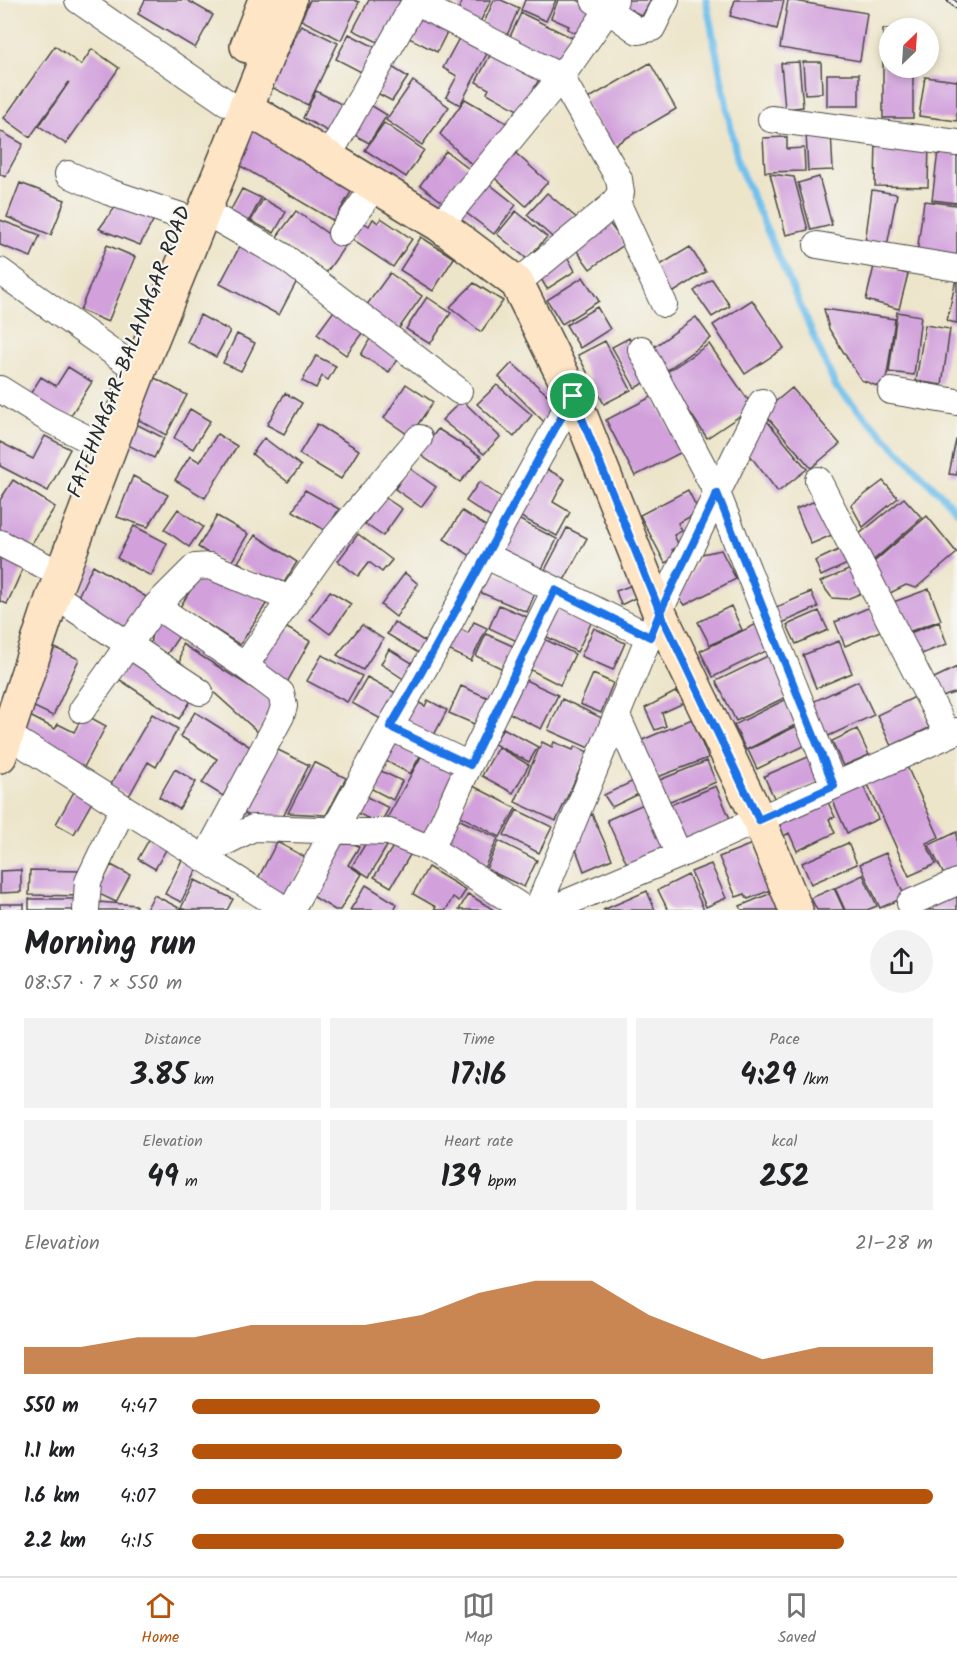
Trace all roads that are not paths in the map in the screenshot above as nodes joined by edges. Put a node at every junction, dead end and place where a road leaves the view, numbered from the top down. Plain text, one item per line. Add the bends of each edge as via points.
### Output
1 (78, 0) edge
2 (265, 0) edge
3 (290, 0) edge
4 (666, 0) edge
5 (416, 1) edge
6 (606, 3) edge
7 (561, 78) junction
8 (236, 104) junction
9 (771, 119) dead end
10 (957, 143) edge
11 (328, 157) junction
12 (68, 174) dead end
13 (375, 186) junction
14 (616, 200) junction
15 (192, 214) junction
16 (440, 225) junction
17 (341, 233) dead end
18 (818, 245) dead end
19 (957, 268) edge
20 (0, 271) edge
21 (517, 283) junction
22 (664, 304) dead end
23 (641, 349) dead end
24 (125, 361) junction
25 (0, 389) edge
26 (459, 391) dead end
27 (891, 391) dead end
28 (573, 396) junction
29 (762, 402) dead end
30 (957, 402) edge
31 (419, 438) dead end
32 (92, 441) junction
33 (818, 480) dead end
34 (717, 493) junction
35 (0, 543) edge
36 (485, 555) junction
37 (52, 582) junction
38 (555, 590) junction
39 (290, 599) junction
40 (156, 606) junction
41 (655, 624) junction
42 (129, 645) junction
43 (245, 666) junction
44 (200, 692) dead end
45 (82, 710) dead end
46 (617, 716) junction
47 (390, 727) junction
48 (3, 732) edge
49 (953, 733) edge
50 (470, 765) junction
51 (834, 786) junction
52 (123, 808) junction
53 (759, 820) junction
54 (334, 829) junction
55 (431, 849) junction
56 (206, 852) junction
57 (679, 855) junction
58 (957, 882) edge
59 (906, 908) edge
60 (86, 910) edge
61 (286, 910) edge
62 (291, 910) edge
63 (526, 910) edge
64 (537, 910) edge
65 (549, 910) edge
66 (796, 910) edge

1 - 8 street
2 - 8 main road
3 - 8 main road
4 - 6 street via 652,28 638,31
5 - 7 street
5 - 11 street
6 - 7 street
7 - 14 street via 619,179 621,193
7 - 16 street
8 - 11 main road
8 - 15 main road
9 - 10 street
11 - 13 main road
12 - 15 street via 109,192
13 - 16 main road
13 - 17 street
14 - 21 street
14 - 22 street
15 - 24 main road, FATEHNAGAR-BALANAGAR ROAD
15 - 26 street via 283,256
15 - 37 main road via 139,371
16 - 21 main road
18 - 19 street
20 - 24 street
21 - 28 main road
23 - 34 street
24 - 32 main road, FATEHNAGAR-BALANAGAR ROAD
25 - 32 street
27 - 30 street
28 - 36 street
28 - 41 main road
29 - 34 street
31 - 39 street via 326,548
32 - 37 main road, FATEHNAGAR-BALANAGAR ROAD
33 - 49 street
34 - 41 street
34 - 51 street
35 - 37 street
36 - 38 street
36 - 47 street
37 - 42 street
37 - 48 main road
38 - 41 street
38 - 50 street
39 - 40 street via 210,566 195,567
39 - 43 street
40 - 42 street
40 - 43 street
41 - 46 street
41 - 53 main road
42 - 44 street
42 - 45 street
43 - 56 street via 280,693 284,706
46 - 57 street
46 - 64 street
47 - 50 street
47 - 54 street
48 - 52 street
49 - 51 street
50 - 55 street
51 - 53 street
52 - 56 street
52 - 60 street via 88,882
53 - 57 street
53 - 66 main road
54 - 55 street via 389,832
54 - 56 street via 253,828
54 - 62 street
55 - 63 street
56 - 61 street
57 - 65 street
58 - 59 street

